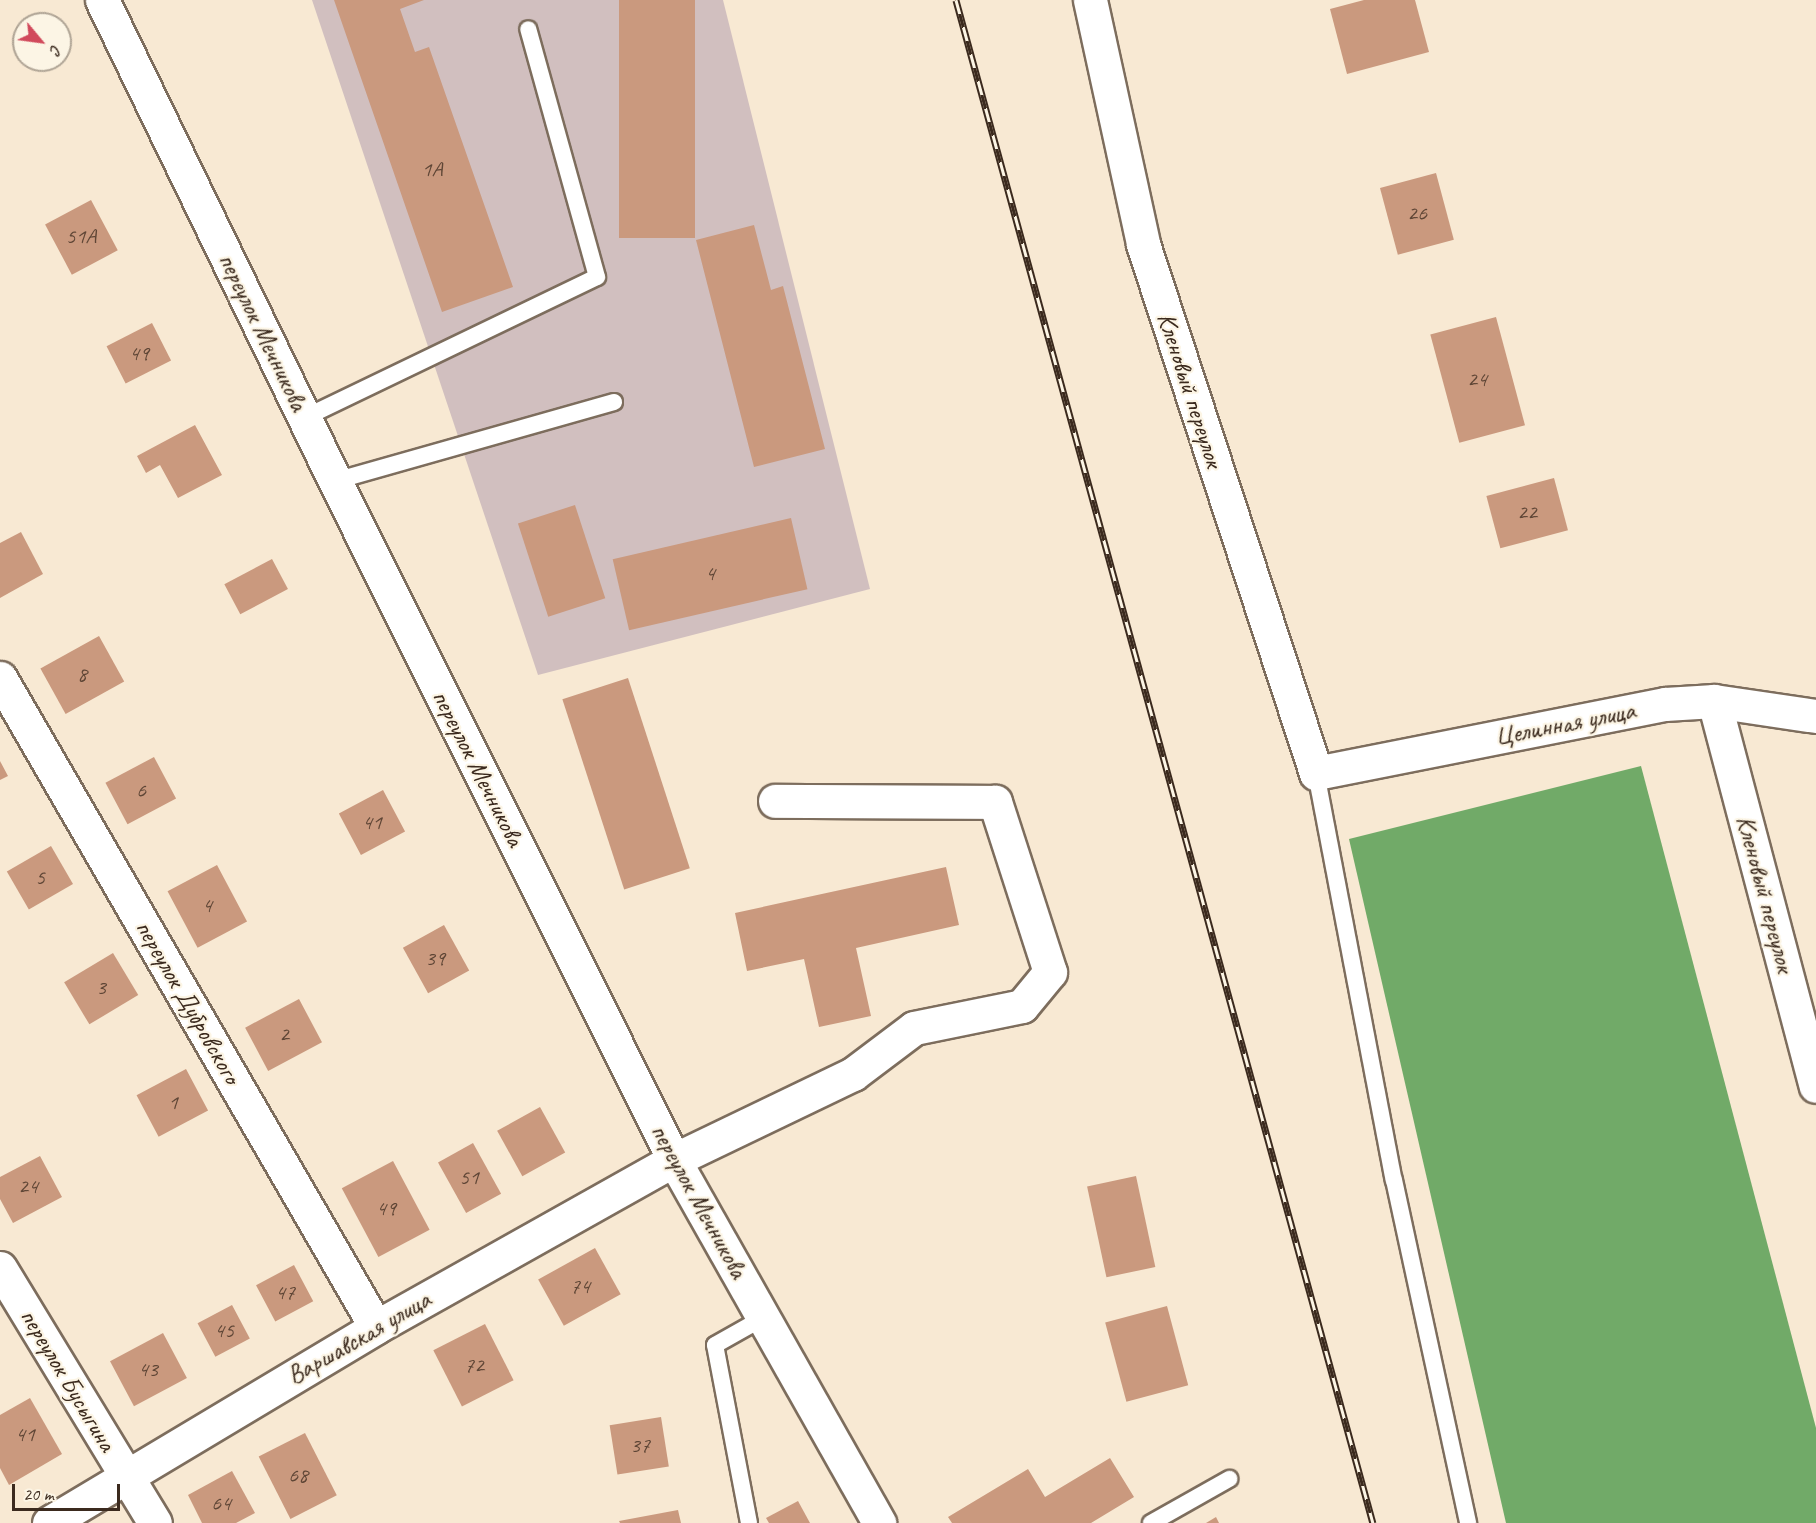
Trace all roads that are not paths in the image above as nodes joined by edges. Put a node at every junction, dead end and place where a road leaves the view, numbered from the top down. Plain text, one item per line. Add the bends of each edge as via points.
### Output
1 (102, 0) edge
2 (1090, 0) edge
3 (528, 29) dead end
4 (614, 402) dead end
5 (304, 418) junction
6 (335, 481) junction
7 (0, 678) edge
8 (1714, 701) junction
9 (1816, 716) edge
10 (1316, 773) junction
11 (775, 801) dead end
12 (1816, 1086) edge
13 (674, 1160) junction
14 (0, 1268) edge
15 (763, 1318) junction
16 (376, 1327) junction
17 (126, 1475) junction
18 (1229, 1479) dead end
19 (49, 1523) edge
20 (155, 1523) edge
21 (749, 1523) edge
22 (879, 1523) edge
23 (1151, 1523) edge
24 (1468, 1523) edge

1 - 5 street, переулок Мечникова
2 - 10 street, Кленовый переулок via 1143,244
3 - 5 lane via 597,278
4 - 6 lane
5 - 6 street, переулок Мечникова
6 - 13 street, переулок Мечникова
7 - 16 street, переулок Дубровского
8 - 9 street, Целинная улица
8 - 10 street, Целинная улица via 1665,704
8 - 12 street, Кленовый переулок
10 - 24 lane via 1394,1180
11 - 13 street, Варшавская улица via 994,802 1050,972 1022,1006 914,1028 853,1074
13 - 15 street, переулок Мечникова
13 - 16 street, Варшавская улица
14 - 17 street, переулок Бусыгина
15 - 21 lane via 715,1345
15 - 22 street, переулок Мечникова
16 - 17 street, Варшавская улица
17 - 19 street, Варшавская улица
17 - 20 street, переулок Бусыгина
18 - 23 lane

